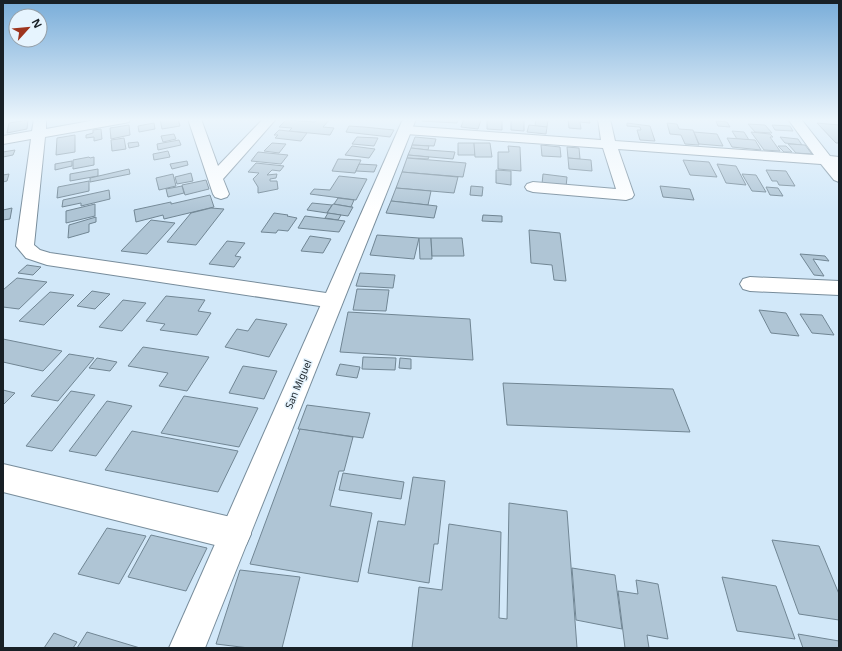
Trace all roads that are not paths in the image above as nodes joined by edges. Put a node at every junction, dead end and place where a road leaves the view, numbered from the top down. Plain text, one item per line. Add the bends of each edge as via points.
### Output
1 (36, 149) edge
2 (205, 149) edge
3 (243, 149) edge
4 (398, 149) edge
5 (611, 149) edge
6 (680, 149) edge
7 (821, 149) edge
8 (832, 161) edge
9 (839, 177) edge
10 (216, 179) junction
11 (533, 187) dead end
12 (221, 194) dead end
13 (750, 284) dead end
14 (839, 288) edge
15 (333, 301) junction
16 (3, 478) edge
17 (235, 534) junction
18 (187, 648) edge

1 - 15 street via 25,246 33,254 47,259
2 - 10 street
3 - 10 street
4 - 15 street, San Miguel
5 - 11 street via 626,195
6 - 8 street
7 - 8 street
8 - 9 street
10 - 12 street
13 - 14 street
15 - 17 street, San Miguel
16 - 17 street
17 - 18 street, San Miguel

